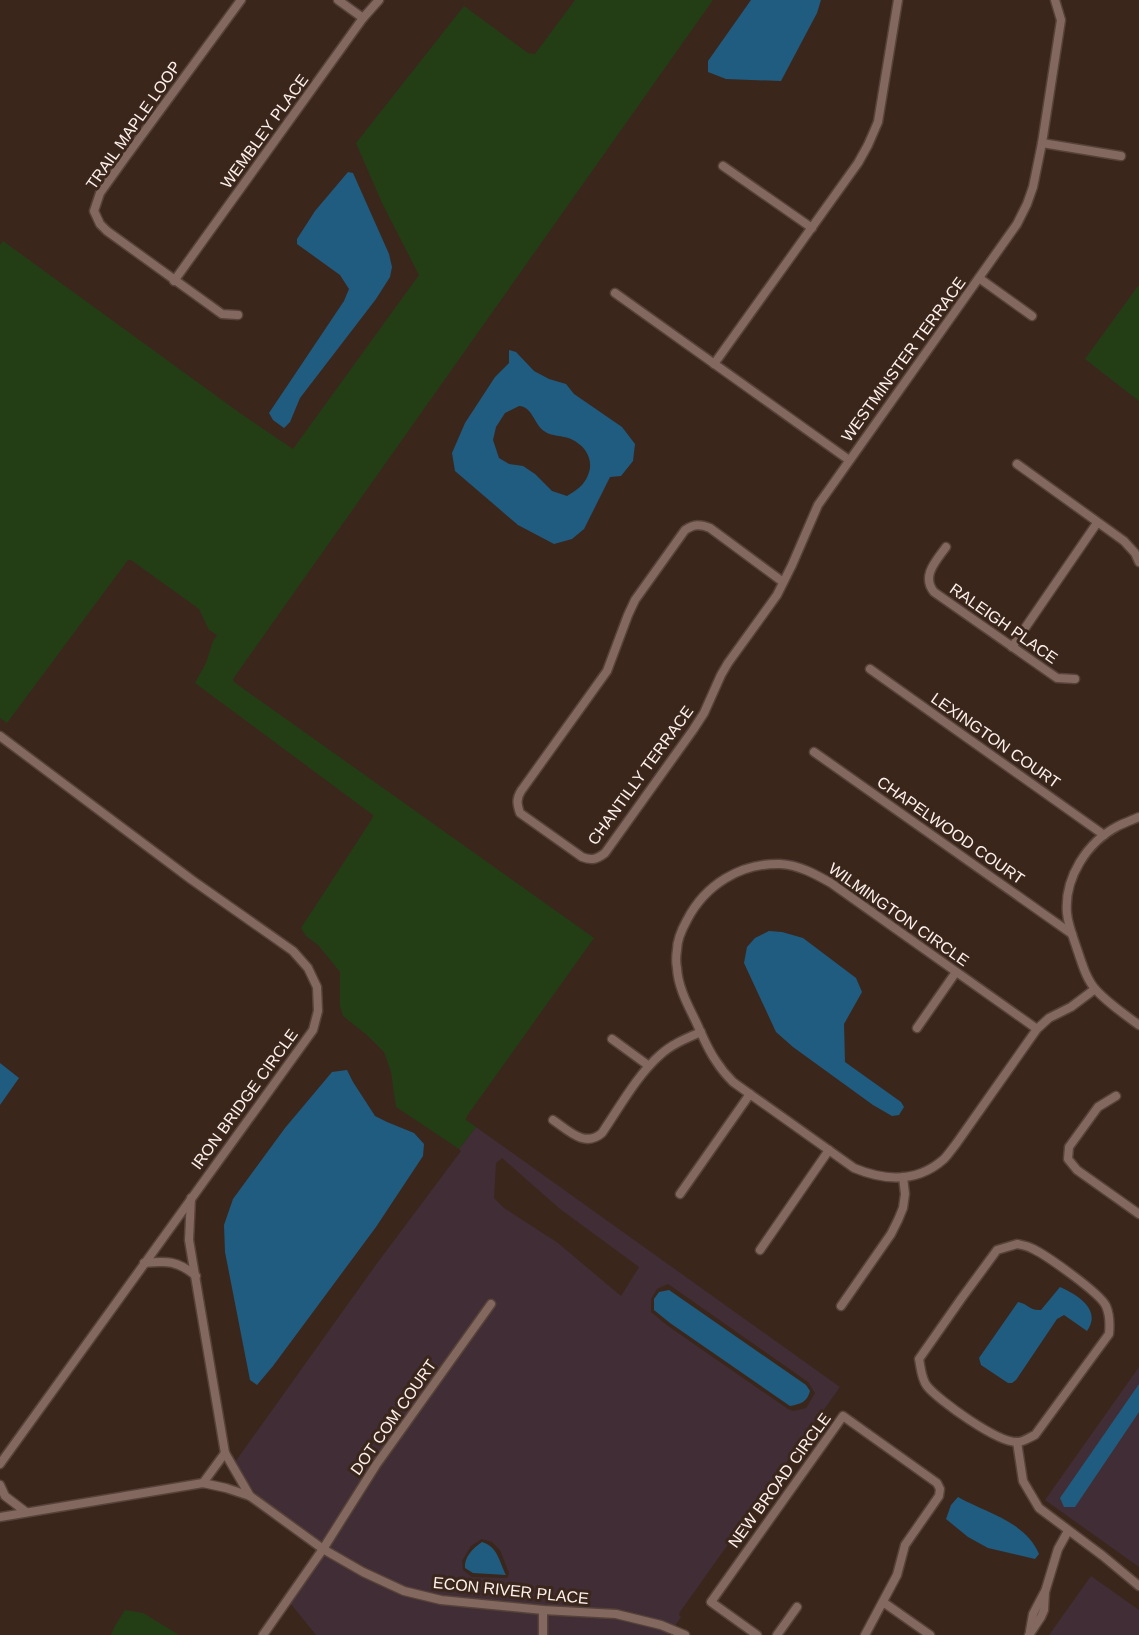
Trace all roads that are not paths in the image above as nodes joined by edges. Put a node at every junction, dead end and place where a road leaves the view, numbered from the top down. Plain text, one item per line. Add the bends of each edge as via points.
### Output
1 (241, 0) edge
2 (338, 0) edge
3 (379, 0) edge
4 (897, 0) edge
5 (1055, 0) edge
6 (363, 18) junction
7 (1042, 143) junction
8 (1121, 156) dead end
9 (723, 166) dead end
10 (812, 228) junction
11 (979, 278) junction
12 (174, 281) junction
13 (615, 292) dead end
14 (238, 315) dead end
15 (1032, 316) dead end
16 (714, 364) junction
17 (849, 460) junction
18 (1017, 464) dead end
19 (1097, 523) junction
20 (946, 547) dead end
21 (1139, 562) edge
22 (783, 582) junction
23 (1012, 647) junction
24 (870, 669) dead end
25 (1075, 679) dead end
26 (0, 736) edge
27 (814, 752) dead end
28 (1139, 817) edge
29 (1104, 835) junction
30 (1072, 934) junction
31 (956, 972) junction
32 (1095, 989) junction
33 (1139, 1025) edge
34 (917, 1028) dead end
35 (1037, 1029) junction
36 (701, 1032) junction
37 (612, 1039) dead end
38 (649, 1066) junction
39 (750, 1094) junction
40 (1116, 1096) dead end
41 (554, 1120) dead end
42 (830, 1150) junction
43 (903, 1177) junction
44 (680, 1194) dead end
45 (191, 1198) junction
46 (1139, 1214) edge
47 (760, 1250) dead end
48 (144, 1263) junction
49 (196, 1276) junction
50 (491, 1304) dead end
51 (841, 1306) dead end
52 (1017, 1442) junction
53 (225, 1453) junction
54 (0, 1464) edge
55 (203, 1483) junction
56 (0, 1485) edge
57 (250, 1496) junction
58 (26, 1512) junction
59 (0, 1517) edge
60 (1068, 1531) junction
61 (323, 1549) junction
62 (1139, 1586) edge
63 (883, 1602) junction
64 (797, 1607) dead end
65 (543, 1610) junction
66 (263, 1635) edge
67 (543, 1635) edge
68 (685, 1635) edge
69 (757, 1635) edge
70 (777, 1635) edge
71 (866, 1635) edge
72 (930, 1635) edge
73 (1029, 1635) edge

1 - 12 street, TRAIL MAPLE LOOP via 124,158 100,193 94,211 107,231
2 - 6 street
3 - 6 street, WEMBLEY PLACE
4 - 10 street via 878,122 868,146
5 - 7 street, WESTMINSTER TERRACE via 1061,20
6 - 12 street, WEMBLEY PLACE
7 - 8 street
7 - 11 street, WESTMINSTER TERRACE via 1027,204
9 - 10 street
10 - 16 street
11 - 15 street
11 - 17 street, WESTMINSTER TERRACE
12 - 14 street via 222,314
13 - 16 street, WESTMINSTER TERRACE
16 - 17 street, WESTMINSTER TERRACE
17 - 22 street, CHANTILLY TERRACE via 818,505
18 - 19 street
19 - 21 street via 1124,541
19 - 23 street
20 - 23 street, RALEIGH PLACE via 929,572 929,586
22 - 22 street, CHANTILLY TERRACE via 728,663 693,730 605,853 588,860 520,813 520,791 607,671 635,600 685,530 692,525 710,528
23 - 25 street, RALEIGH PLACE via 1058,678
24 - 29 street, LEXINGTON COURT
26 - 45 street, IRON BRIDGE CIRCLE via 293,951 308,968 317,987 318,1011 313,1030
27 - 30 street, CHAPELWOOD COURT
28 - 29 street
29 - 30 street via 1072,877 1067,914
30 - 32 street
31 - 34 street
31 - 35 street, WILMINGTON CIRCLE
31 - 36 street, WILMINGTON CIRCLE via 831,883 798,867 756,866 737,871 707,891 682,928 676,970
32 - 33 street
32 - 35 street, WILMINGTON CIRCLE
35 - 43 street, WILMINGTON CIRCLE via 944,1159 918,1174
36 - 38 street via 669,1048
36 - 39 street, WILMINGTON CIRCLE via 722,1071
37 - 38 street
38 - 41 street via 596,1138 580,1138
39 - 42 street, WILMINGTON CIRCLE
39 - 44 street
40 - 46 street via 1098,1107 1069,1147 1068,1159 1077,1170
42 - 43 street, WILMINGTON CIRCLE via 871,1175
42 - 47 street
43 - 51 street via 905,1194 898,1220
45 - 48 street, IRON BRIDGE CIRCLE
45 - 49 street via 189,1240
48 - 49 street via 167,1261
48 - 54 street, IRON BRIDGE CIRCLE
49 - 53 street
50 - 61 street, DOT COM COURT via 376,1465
52 - 52 street via 1035,1435 1108,1334 1110,1321 1106,1305 1096,1293 1043,1255 1017,1244 997,1250 919,1359 925,1384 934,1393 996,1437
52 - 60 street via 1023,1481 1030,1495 1039,1508
53 - 55 street
53 - 57 street
55 - 57 street
55 - 58 street
56 - 58 street via 5,1496
57 - 61 street, ECON RIVER PLACE
58 - 59 street
60 - 62 street
60 - 73 street via 1058,1549 1045,1592 1044,1610
61 - 65 street, ECON RIVER PLACE via 404,1591 441,1600
61 - 66 street, DOT COM COURT
63 - 69 street, NEW BROAD CIRCLE via 897,1575 905,1545 940,1489 843,1416 711,1602
63 - 71 street, NEW BROAD CIRCLE
63 - 72 street
64 - 70 street
65 - 67 street
65 - 68 street, ECON RIVER PLACE via 616,1614

